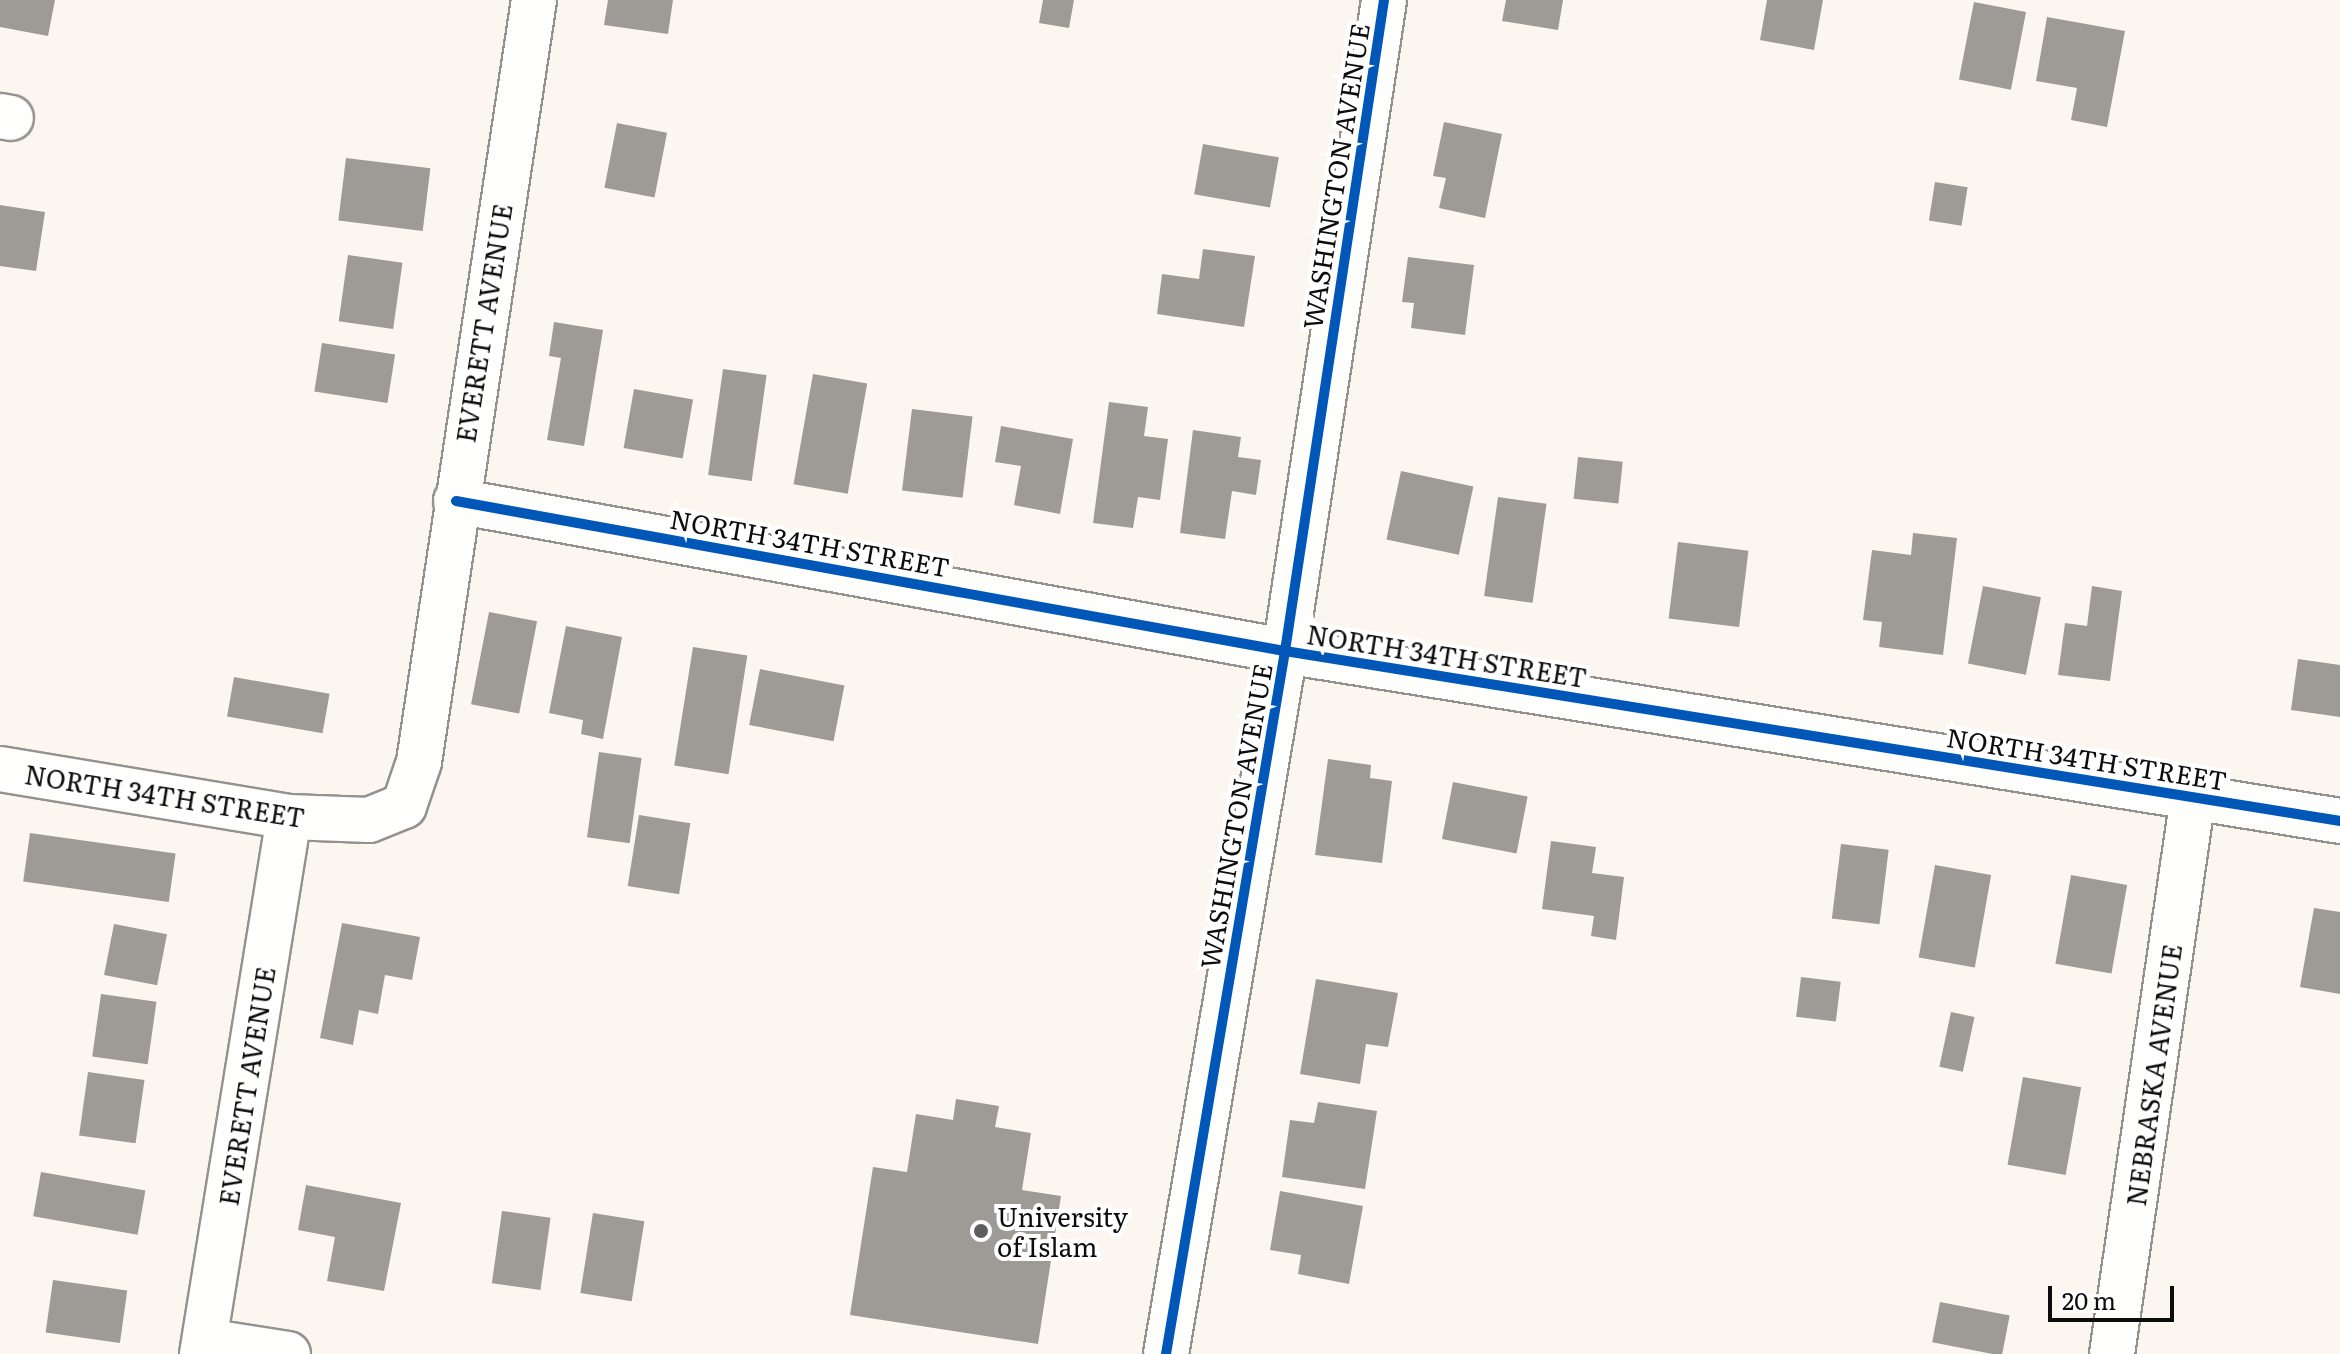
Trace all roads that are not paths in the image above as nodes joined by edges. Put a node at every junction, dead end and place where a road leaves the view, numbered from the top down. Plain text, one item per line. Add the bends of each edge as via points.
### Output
1 (534, 0) edge
2 (1384, 0) edge
3 (456, 501) junction
4 (434, 646) joint
5 (1285, 651) junction
6 (0, 769) edge
7 (2193, 797) junction
8 (289, 817) junction
9 (2340, 821) edge
10 (203, 1347) edge
11 (288, 1354) edge
12 (1166, 1354) edge
13 (2112, 1354) edge

1 - 3 street, EVERETT AVENUE
2 - 5 street, WASHINGTON AVENUE
3 - 4 street, EVERETT AVENUE
3 - 5 street, NORTH 34TH STREET
4 - 8 street, NORTH 34TH STREET via 419,762 404,806 369,820
5 - 7 street, NORTH 34TH STREET
5 - 12 street, WASHINGTON AVENUE
6 - 8 street, NORTH 34TH STREET
7 - 9 street, NORTH 34TH STREET
7 - 13 street, NEBRASKA AVENUE
8 - 10 street, EVERETT AVENUE
10 - 11 street

